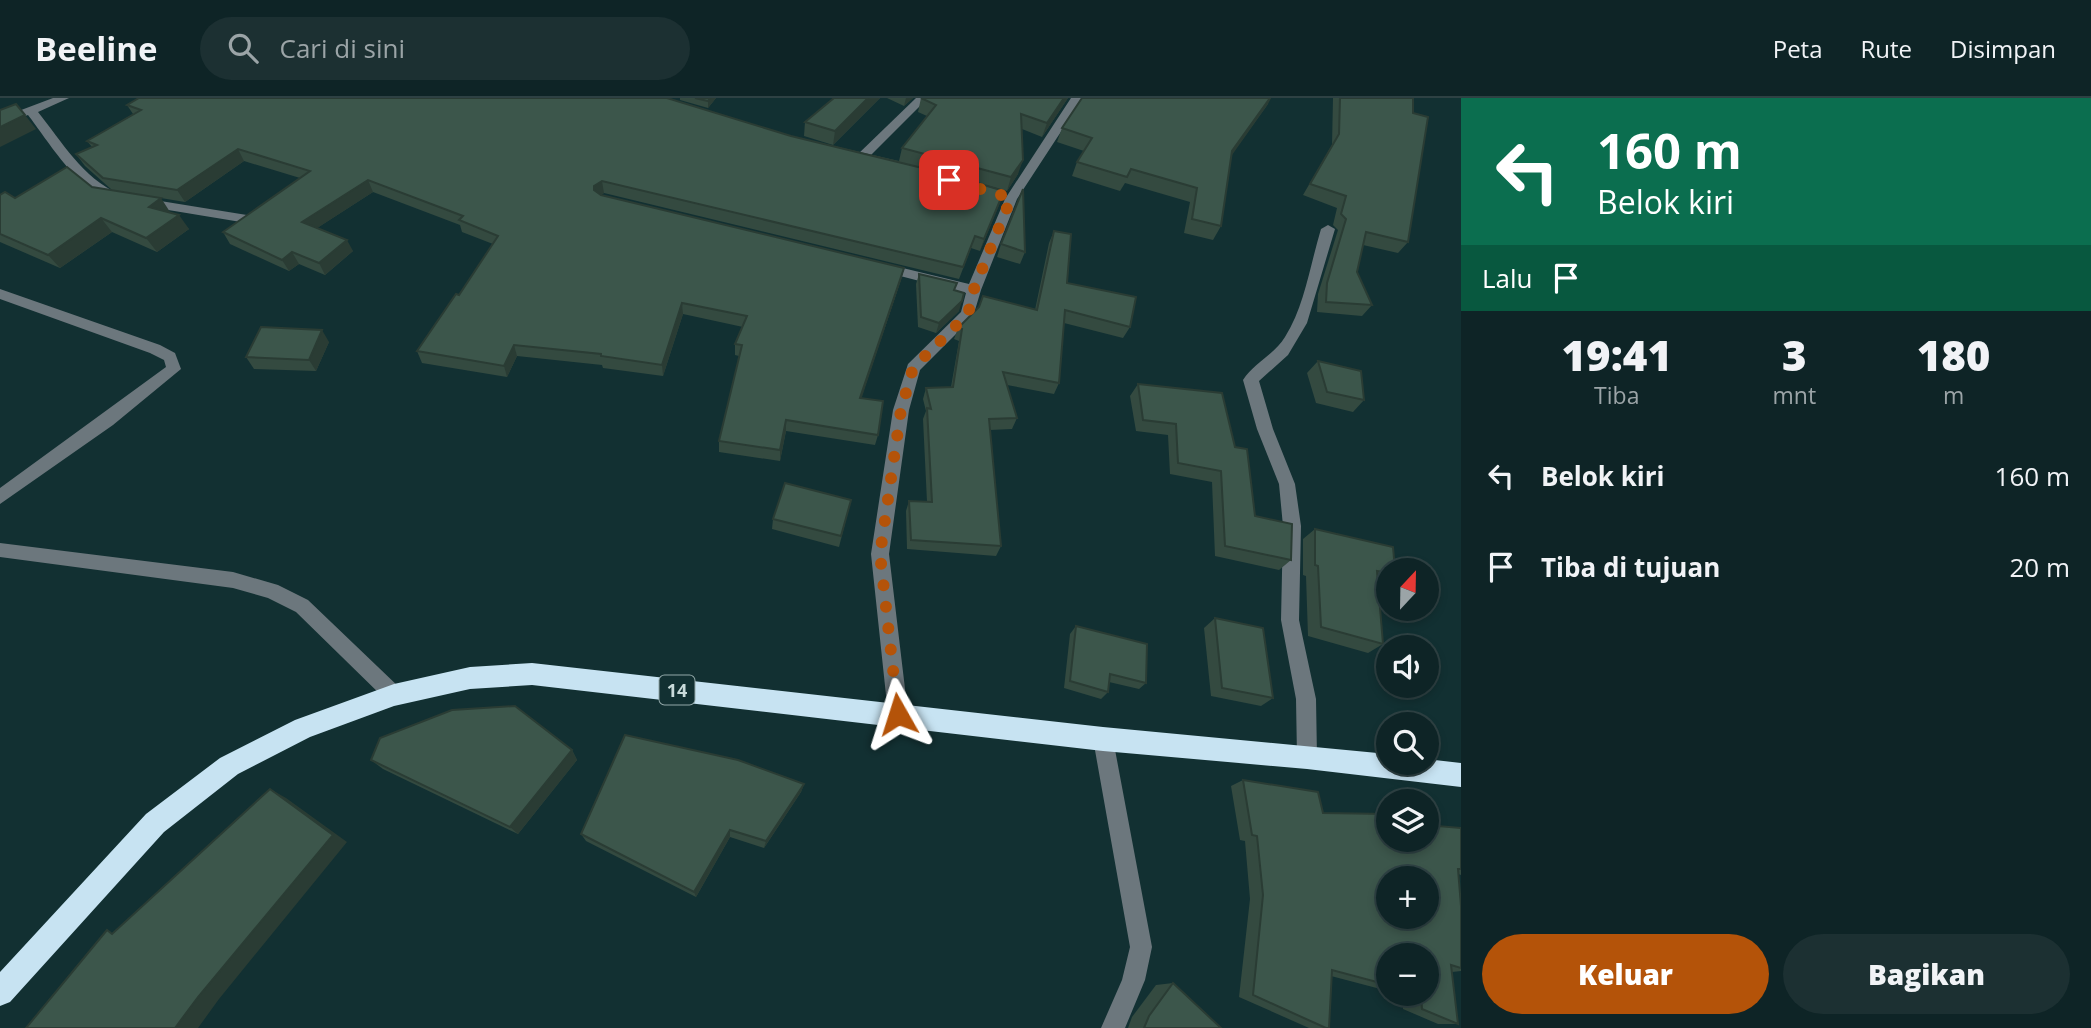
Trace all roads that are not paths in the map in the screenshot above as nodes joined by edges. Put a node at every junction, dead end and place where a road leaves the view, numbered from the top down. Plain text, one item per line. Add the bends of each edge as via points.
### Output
1 (63, 98) edge
2 (922, 98) edge
3 (1077, 98) edge
4 (31, 111) junction
5 (0, 122) edge
6 (861, 159) edge
7 (253, 220) edge
8 (1328, 229) dead end
9 (868, 264) edge
10 (974, 289) junction
11 (0, 294) edge
12 (0, 497) edge
13 (0, 550) edge
14 (394, 695) junction
15 (898, 714) junction
16 (1103, 739) junction
17 (1307, 757) junction
18 (1461, 775) edge
19 (0, 992) edge
20 (1113, 1028) edge

1 - 4 street
2 - 6 street
3 - 10 street via 1005,197
4 - 5 street
4 - 7 street via 81,174 107,195
8 - 17 street via 1302,321 1282,353 1251,380 1287,484 1292,526 1290,620 1306,699
9 - 10 street
10 - 15 street via 968,314 913,368 901,410 880,554
11 - 12 street via 155,349 170,357 174,369
13 - 14 street via 233,580 272,591 302,606
14 - 15 highway, 14 via 470,678 532,674
14 - 19 highway, 14 via 303,728 219,774 155,823
15 - 16 highway, 14
16 - 17 highway, 14
16 - 20 street via 1141,947
17 - 18 highway, 14

